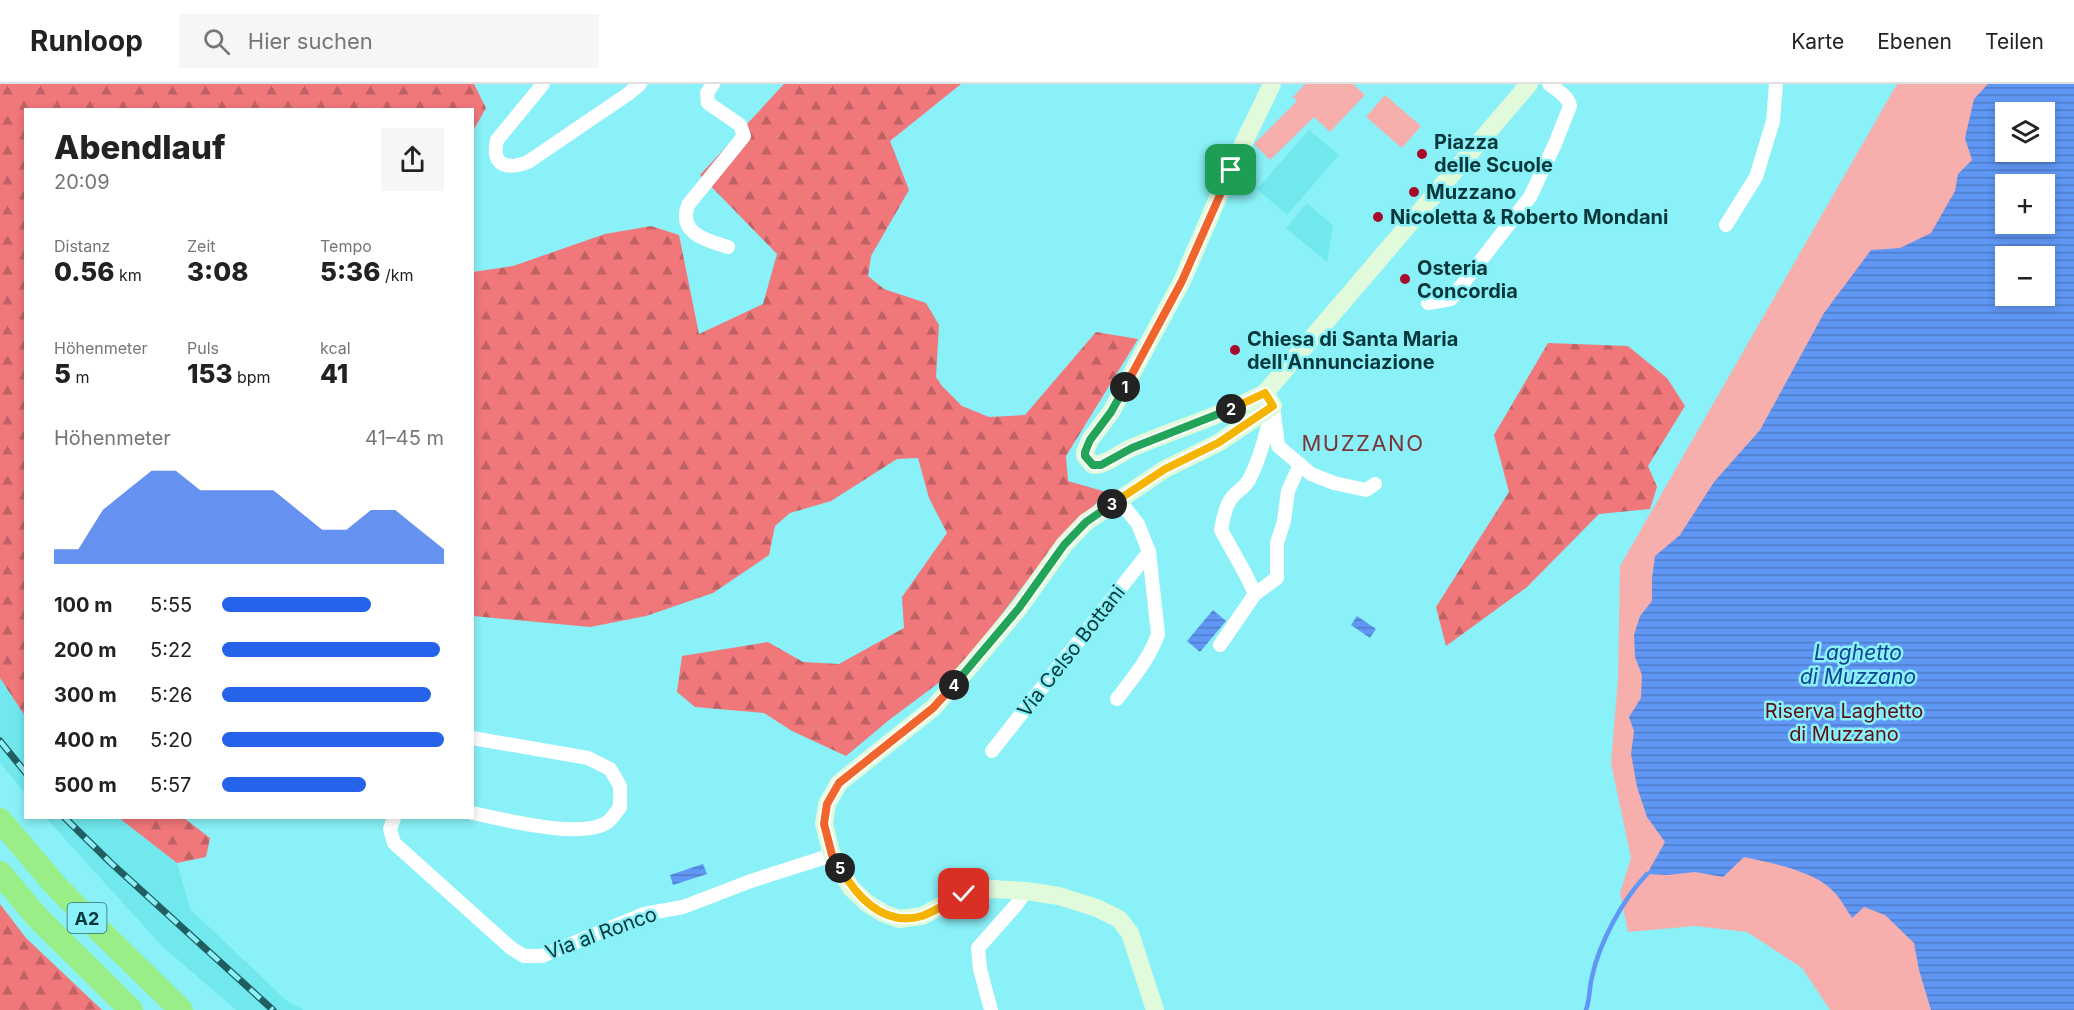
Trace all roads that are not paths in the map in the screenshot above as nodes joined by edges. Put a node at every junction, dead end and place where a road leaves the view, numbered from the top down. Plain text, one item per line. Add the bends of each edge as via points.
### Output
1 (543, 84) edge
2 (640, 84) edge
3 (713, 84) edge
4 (1272, 84) edge
5 (1529, 84) edge
6 (1549, 84) edge
7 (1776, 84) edge
8 (1726, 225) dead end
9 (728, 247) dead end
10 (1428, 303) dead end
11 (1269, 399) junction
12 (1300, 465) junction
13 (1375, 484) dead end
14 (1118, 499) junction
15 (1149, 552) junction
16 (1255, 594) junction
17 (1220, 645) dead end
18 (1117, 699) dead end
19 (474, 738) edge
20 (992, 751) dead end
21 (474, 813) edge
22 (394, 819) edge
23 (0, 820) edge
24 (832, 855) junction
25 (0, 873) edge
26 (1026, 891) junction
27 (131, 1010) edge
28 (181, 1010) edge
29 (991, 1010) edge
30 (1155, 1010) edge

1 - 2 street via 497,140 495,150 502,164 509,167 528,162
3 - 9 street via 707,93 708,103 740,125 744,136 684,214 689,228 705,240
4 - 11 street via 1182,281 1111,412 1090,440 1085,456 1093,465 1101,465 1132,448 1241,405
5 - 11 street via 1292,364
6 - 10 street via 1570,106 1530,197 1451,299
7 - 8 street via 1773,121 1756,177
11 - 12 street via 1278,446
11 - 14 street via 1218,443 1165,469
11 - 16 street via 1264,442 1244,489 1236,492 1228,503 1221,530
12 - 13 street via 1334,483 1366,490
12 - 16 street via 1288,491 1277,543 1277,578
14 - 15 street, Via Celso Bottani via 1138,524
14 - 24 street via 1086,522 1064,545 1019,608 933,708 839,783 827,804 824,824
15 - 18 street, Via Celso Bottani via 1158,634 1145,661
15 - 20 street, Via Celso Bottani
16 - 17 street
19 - 21 street via 588,758 610,769 620,786 620,807 608,822 566,830
22 - 24 street, Via al Ronco via 390,829 394,843 524,956 542,956 644,914 683,907
23 - 28 highway, A2 via 86,917
24 - 26 street via 852,888 867,903 899,919 922,916 964,894 993,889
25 - 27 highway, A2 via 38,918
26 - 29 street via 978,948
26 - 30 street via 1059,896 1119,919 1130,933

